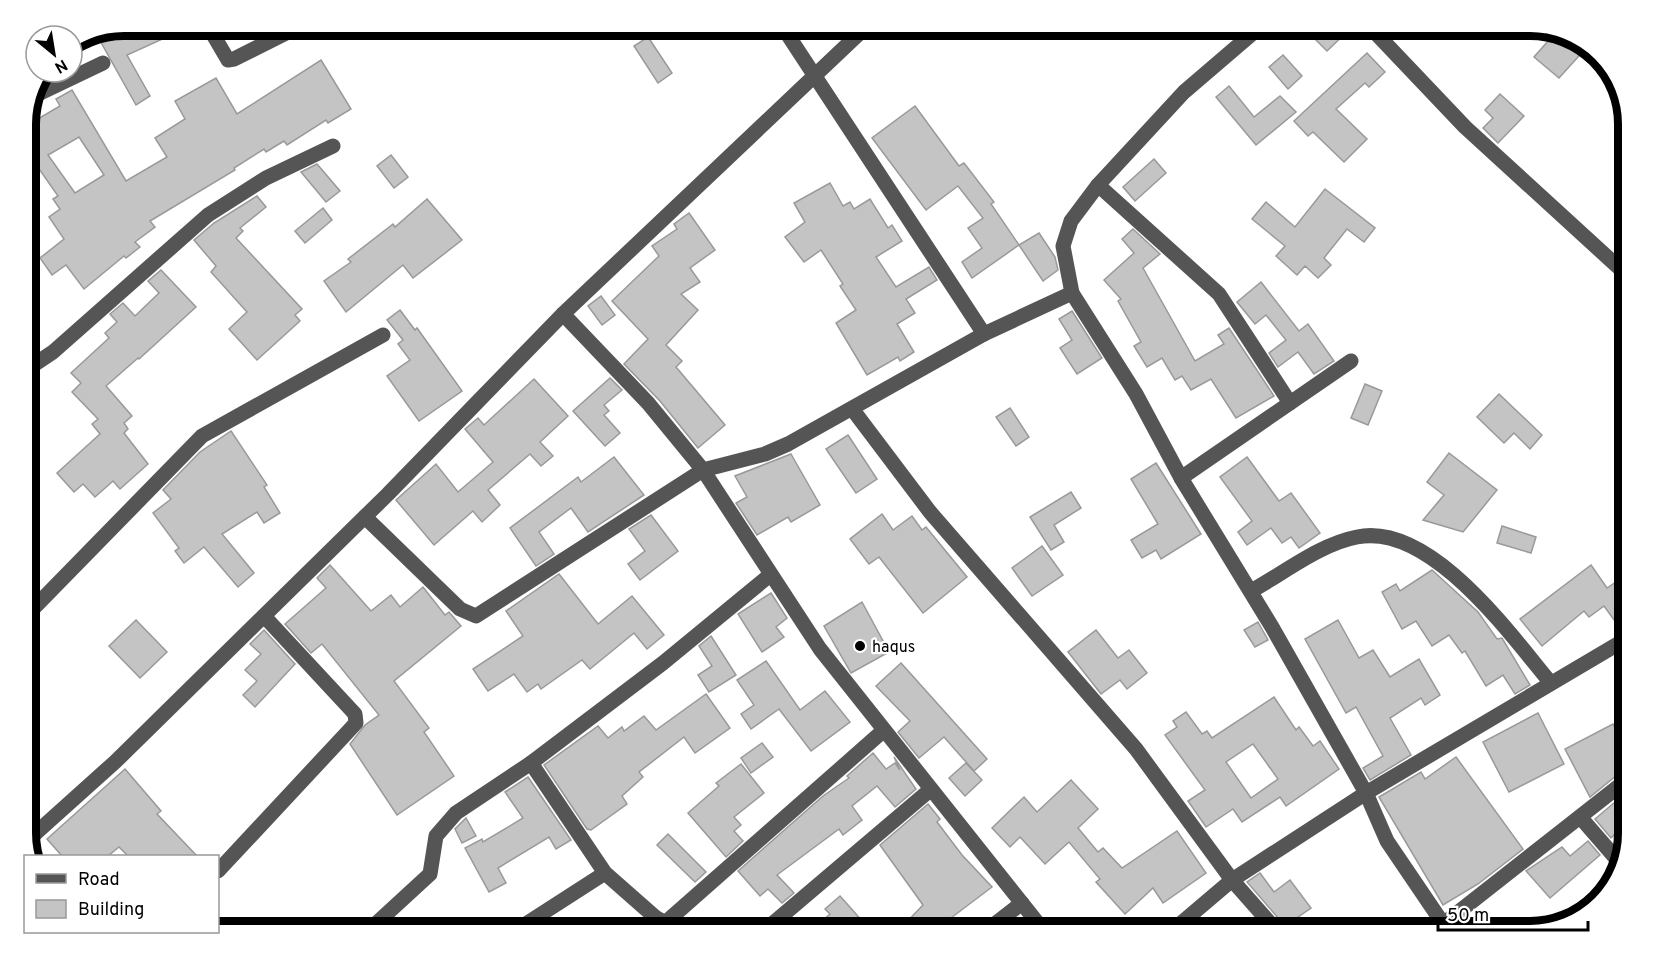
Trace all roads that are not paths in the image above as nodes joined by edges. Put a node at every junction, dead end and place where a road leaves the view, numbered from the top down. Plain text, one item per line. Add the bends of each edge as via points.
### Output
1 (214, 36) edge
2 (280, 36) edge
3 (788, 36) edge
4 (857, 36) edge
5 (1249, 36) edge
6 (1379, 36) edge
7 (103, 63) dead end
8 (815, 78) junction
9 (43, 92) edge
10 (333, 146) dead end
11 (1098, 185) junction
12 (1618, 267) edge
13 (1072, 293) junction
14 (563, 314) junction
15 (984, 334) junction
16 (383, 335) dead end
17 (1351, 361) dead end
18 (36, 363) edge
19 (1290, 403) junction
20 (853, 410) junction
21 (704, 470) junction
22 (1181, 478) junction
23 (365, 516) junction
24 (770, 575) junction
25 (1251, 591) junction
26 (36, 606) edge
27 (264, 616) junction
28 (1618, 644) edge
29 (1550, 682) junction
30 (883, 731) junction
31 (531, 763) junction
32 (1618, 788) edge
33 (930, 790) junction
34 (1366, 793) junction
35 (1581, 818) junction
36 (36, 833) edge
37 (1614, 857) edge
38 (219, 870) edge
39 (605, 873) junction
40 (1232, 880) junction
41 (1022, 903) junction
42 (380, 921) edge
43 (528, 921) edge
44 (663, 921) edge
45 (666, 921) edge
46 (777, 921) edge
47 (1000, 921) edge
48 (1036, 921) edge
49 (1185, 921) edge
50 (1268, 921) edge
51 (1440, 921) edge
52 (1454, 921) edge

1 - 2 street via 228,60
3 - 8 street
4 - 8 street
5 - 11 street via 1184,92
6 - 12 street via 1466,127
7 - 9 street
8 - 14 street
8 - 15 street
10 - 18 street via 266,178 208,215
11 - 13 street via 1071,221 1063,246
11 - 19 street via 1219,294
13 - 15 street
13 - 22 street via 1136,394
14 - 21 street via 648,403
14 - 23 street
15 - 20 street
16 - 26 street via 202,436
17 - 19 street
19 - 22 street
20 - 21 street via 765,454
20 - 40 street via 930,512 1136,749
21 - 23 street via 476,616 460,609
21 - 24 street
22 - 25 street
23 - 27 street
24 - 30 street
24 - 31 street via 663,663
25 - 29 street via 1354,537 1375,534 1400,540 1429,556 1465,586 1500,621
25 - 34 street
27 - 36 street via 115,762
27 - 38 street via 355,714 356,723
28 - 29 street
29 - 34 street
30 - 33 street
30 - 45 street
31 - 39 street
31 - 42 street via 456,813 441,828 430,874
32 - 35 street
33 - 41 street
33 - 46 street
34 - 40 street
34 - 51 street via 1387,841
35 - 37 street
35 - 52 street
39 - 43 street
39 - 44 street
40 - 49 street
40 - 50 street
41 - 47 street
41 - 48 street

